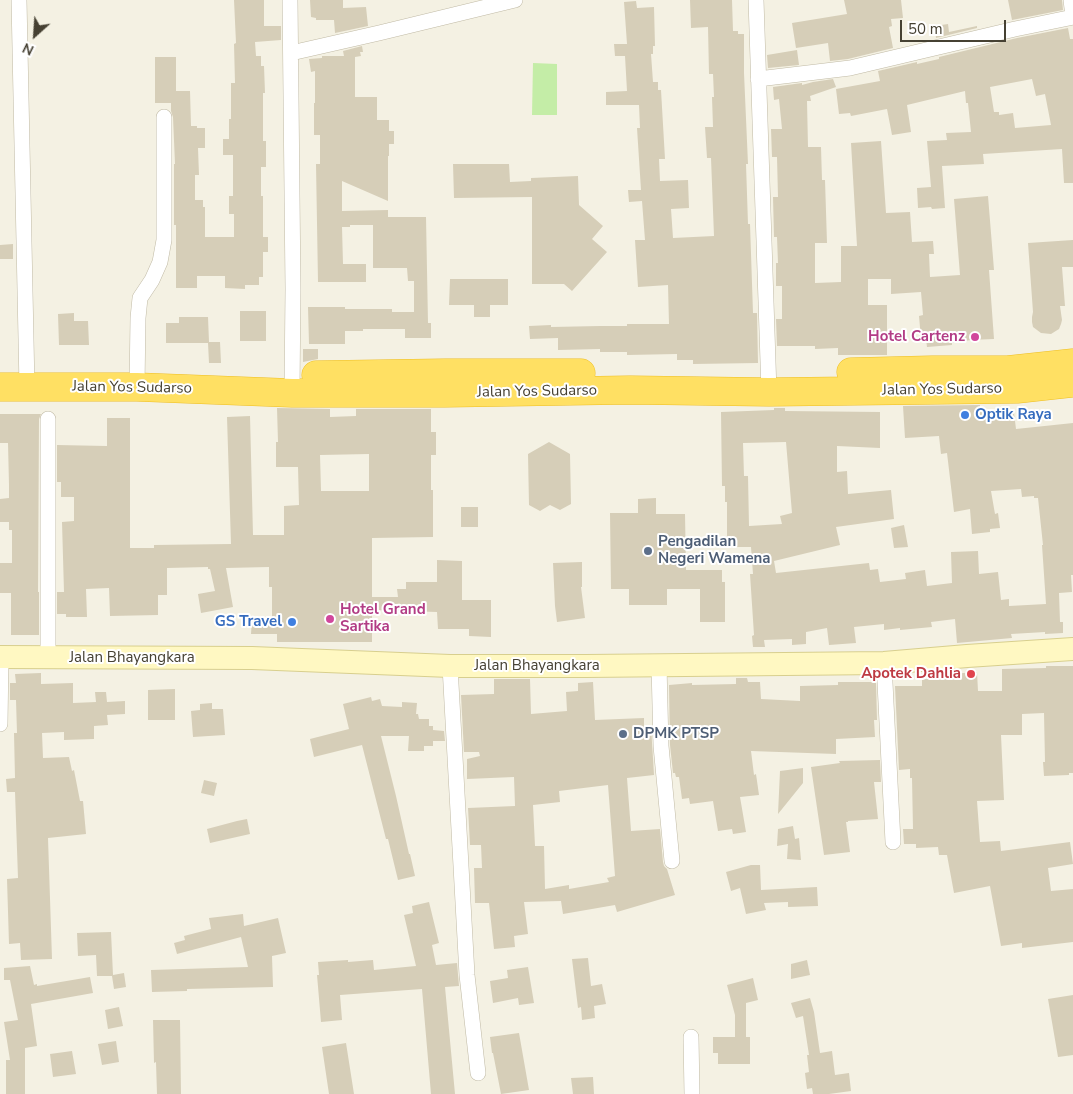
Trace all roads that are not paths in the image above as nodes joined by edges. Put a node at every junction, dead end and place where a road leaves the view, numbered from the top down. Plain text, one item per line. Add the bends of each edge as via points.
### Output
1 (19, 0) edge
2 (290, 0) edge
3 (515, 0) edge
4 (756, 0) edge
5 (1071, 0) edge
6 (1073, 16) edge
7 (291, 53) junction
8 (758, 79) junction
9 (164, 117) dead end
10 (1073, 363) edge
11 (0, 374) edge
12 (27, 380) junction
13 (137, 380) junction
14 (769, 382) junction
15 (1073, 383) edge
16 (292, 384) junction
17 (0, 387) edge
18 (48, 419) dead end
19 (1073, 649) edge
20 (0, 656) edge
21 (48, 657) junction
22 (884, 663) junction
23 (658, 665) junction
24 (450, 666) junction
25 (0, 724) edge
26 (893, 842) dead end
27 (672, 861) dead end
28 (691, 1037) dead end
29 (478, 1073) dead end
30 (692, 1094) edge

1 - 12 street
2 - 7 street
3 - 7 street
4 - 8 street
5 - 6 street
6 - 8 street via 850,68
7 - 16 street
8 - 14 street
9 - 13 street via 164,240 160,262 140,298
10 - 14 highway, Jalan Yos Sudarso via 1008,370
11 - 12 highway, Jalan Yos Sudarso
12 - 13 highway, Jalan Yos Sudarso
12 - 17 highway, Jalan Yos Sudarso
13 - 16 highway, Jalan Yos Sudarso
14 - 15 highway, Jalan Yos Sudarso via 1017,389
14 - 16 highway, Jalan Yos Sudarso via 526,383 444,372
18 - 21 street
19 - 22 main road, Jalan Bhayangkara
20 - 21 main road, Jalan Bhayangkara
20 - 25 street
21 - 24 main road, Jalan Bhayangkara via 252,658
22 - 23 main road, Jalan Bhayangkara
22 - 26 street
23 - 24 main road, Jalan Bhayangkara
23 - 27 street via 661,746
24 - 29 street via 467,975
28 - 30 street

